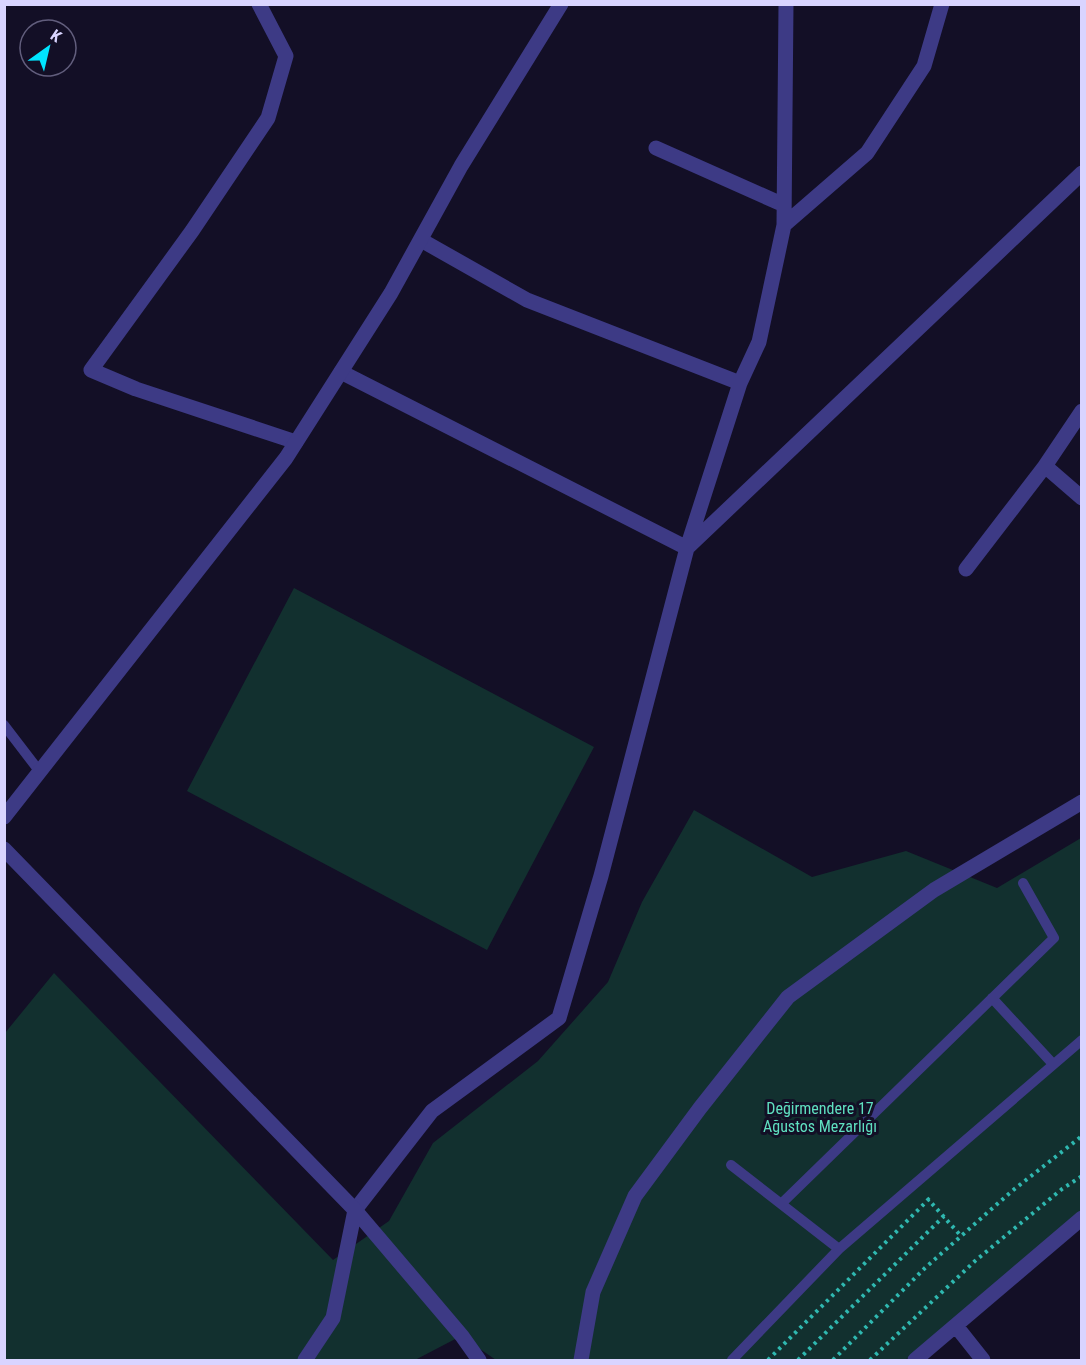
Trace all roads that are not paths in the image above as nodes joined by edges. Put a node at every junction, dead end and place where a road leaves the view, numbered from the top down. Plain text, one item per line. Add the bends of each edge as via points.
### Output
1 (259, 4) edge
2 (561, 4) edge
3 (786, 4) edge
4 (942, 4) edge
5 (656, 148) dead end
6 (1082, 173) edge
7 (784, 205) junction
8 (784, 225) junction
9 (421, 240) junction
10 (341, 372) junction
11 (740, 383) junction
12 (1082, 411) edge
13 (296, 442) junction
14 (1045, 466) junction
15 (1082, 498) edge
16 (687, 548) junction
17 (966, 569) dead end
18 (4, 724) edge
19 (40, 772) junction
20 (1082, 802) edge
21 (4, 817) edge
22 (4, 849) edge
23 (1023, 883) dead end
24 (992, 998) junction
25 (1082, 1040) edge
26 (1053, 1064) junction
27 (731, 1165) dead end
28 (781, 1204) junction
29 (355, 1210) junction
30 (1082, 1218) edge
31 (839, 1249) junction
32 (956, 1326) junction
33 (305, 1360) edge
34 (479, 1360) edge
35 (581, 1360) edge
36 (732, 1360) edge
37 (915, 1360) edge
38 (983, 1360) edge

1 - 13 street via 286,56 268,118 91,370 136,389
2 - 9 street via 461,166
3 - 7 street
4 - 8 street via 924,66 867,153
5 - 7 street
6 - 16 street
7 - 8 street
8 - 11 street via 759,342
9 - 10 street
9 - 11 street via 527,300
10 - 13 street
10 - 16 street
11 - 16 street
12 - 14 street
13 - 19 street
14 - 15 street
14 - 17 street
16 - 29 street via 601,876 559,1018 432,1111
18 - 19 lane
19 - 21 street
20 - 35 street via 934,890 788,997 635,1196 593,1292
22 - 29 street
23 - 24 lane via 1054,938
24 - 26 lane
24 - 28 lane
25 - 26 lane
26 - 31 lane
27 - 28 lane
28 - 31 lane
29 - 33 street via 333,1318
29 - 34 street
30 - 32 street
31 - 36 lane
32 - 37 street
32 - 38 street

